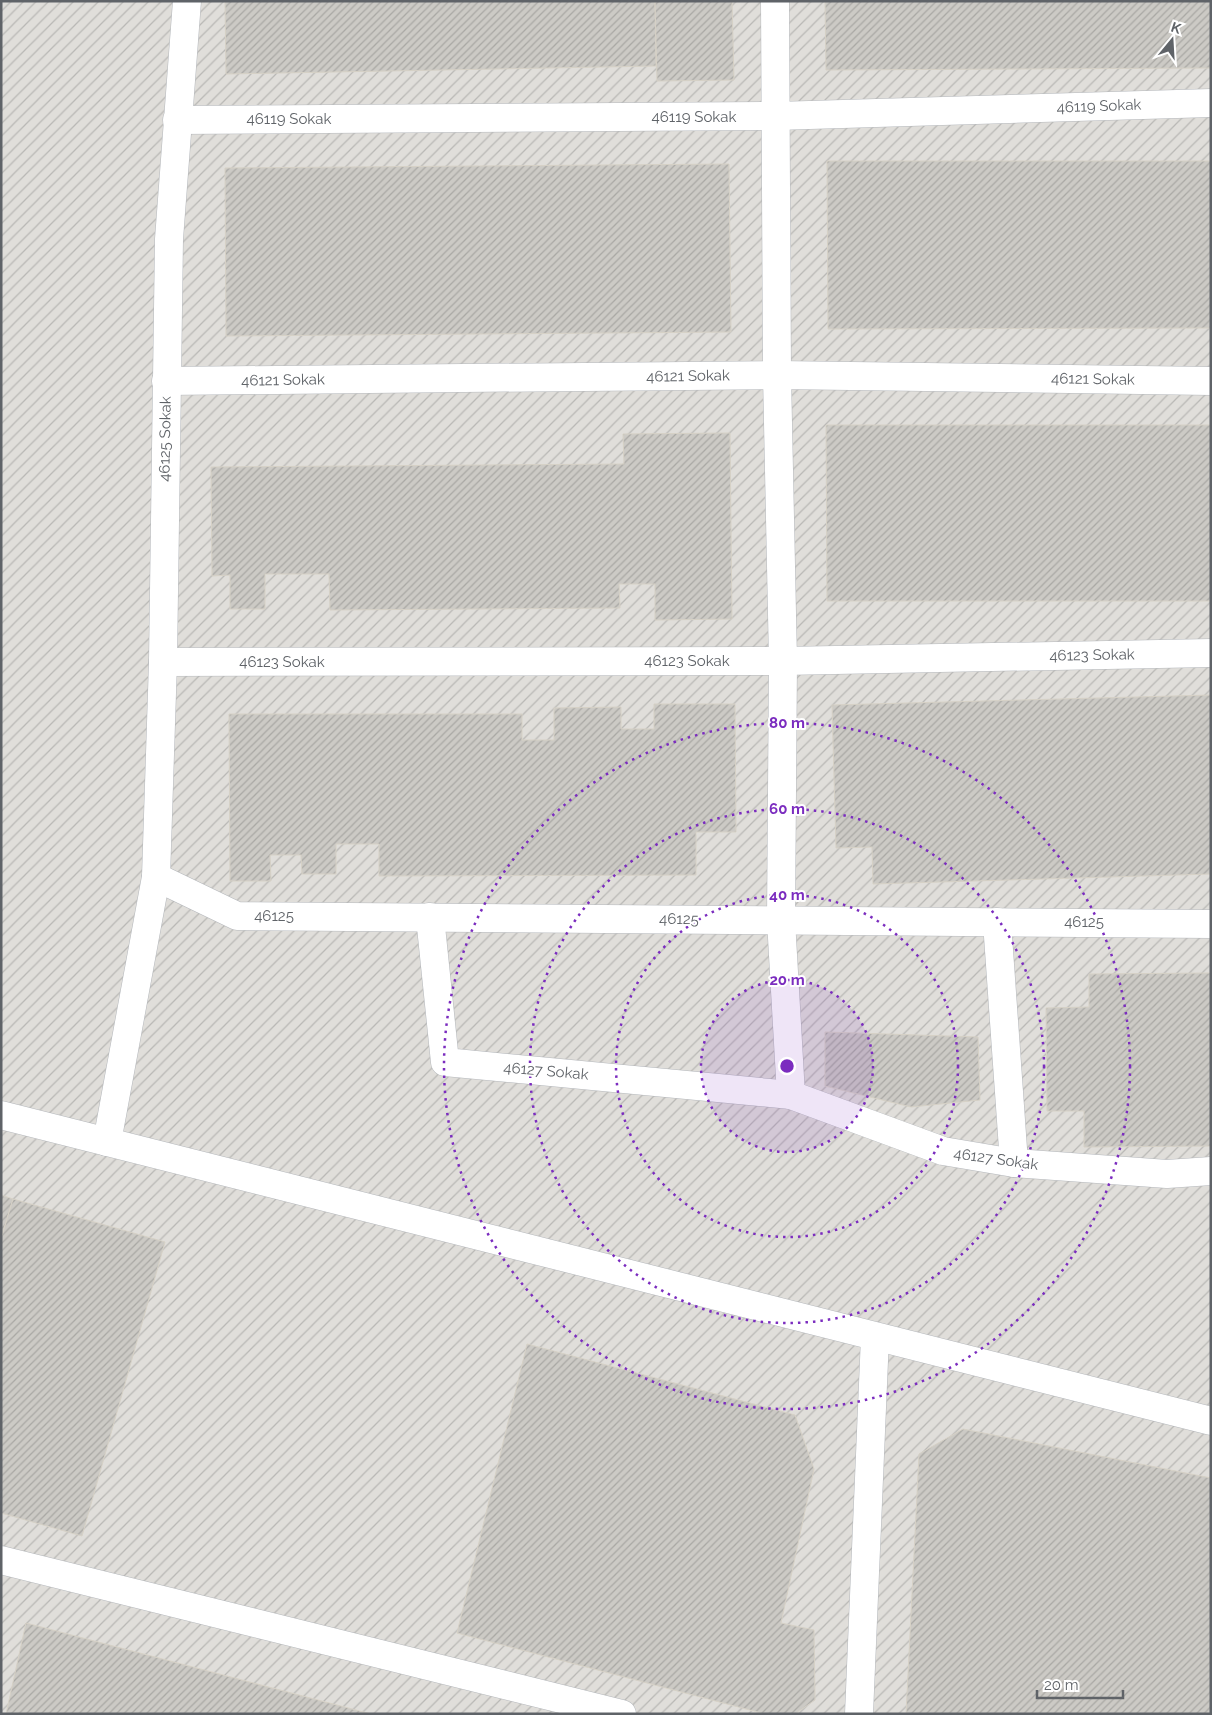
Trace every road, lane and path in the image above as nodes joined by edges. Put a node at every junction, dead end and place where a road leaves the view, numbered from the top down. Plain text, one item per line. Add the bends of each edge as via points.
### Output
1 (187, 1) edge
2 (775, 1) edge
3 (1211, 103) edge
4 (776, 116) junction
5 (177, 120) junction
6 (777, 375) junction
7 (166, 381) junction
8 (1211, 381) edge
9 (1211, 653) edge
10 (783, 661) junction
11 (163, 662) junction
12 (156, 878) junction
13 (430, 917) junction
14 (781, 920) junction
15 (997, 922) junction
16 (1211, 924) edge
17 (792, 1095) junction
18 (1, 1115) edge
19 (107, 1142) junction
20 (1014, 1163) junction
21 (1211, 1171) edge
22 (875, 1337) junction
23 (1211, 1421) edge
24 (1, 1560) edge
25 (622, 1714) edge
26 (859, 1714) edge

1 - 5 street, 46125 Sokak
2 - 4 street
3 - 4 street, 46119 Sokak
4 - 5 street, 46119 Sokak
4 - 6 street
5 - 7 street, 46125 Sokak via 169,239
6 - 7 street, 46121 Sokak
6 - 8 street, 46121 Sokak
6 - 10 street
7 - 11 street, 46125 Sokak
9 - 10 street, 46123 Sokak
10 - 11 street, 46123 Sokak
10 - 14 street
11 - 12 street, 46125 Sokak
12 - 13 street, 46125 via 237,916
12 - 19 street, 46125 Sokak
13 - 14 street, 46125
13 - 17 street, 46127 Sokak via 445,1062
14 - 15 street, 46125
14 - 17 street
15 - 16 street, 46125
15 - 20 street
17 - 20 street, 46127 Sokak via 943,1151
18 - 19 street
19 - 22 street
20 - 21 street, 46127 Sokak via 1167,1174
22 - 23 street
22 - 26 street
24 - 25 street

